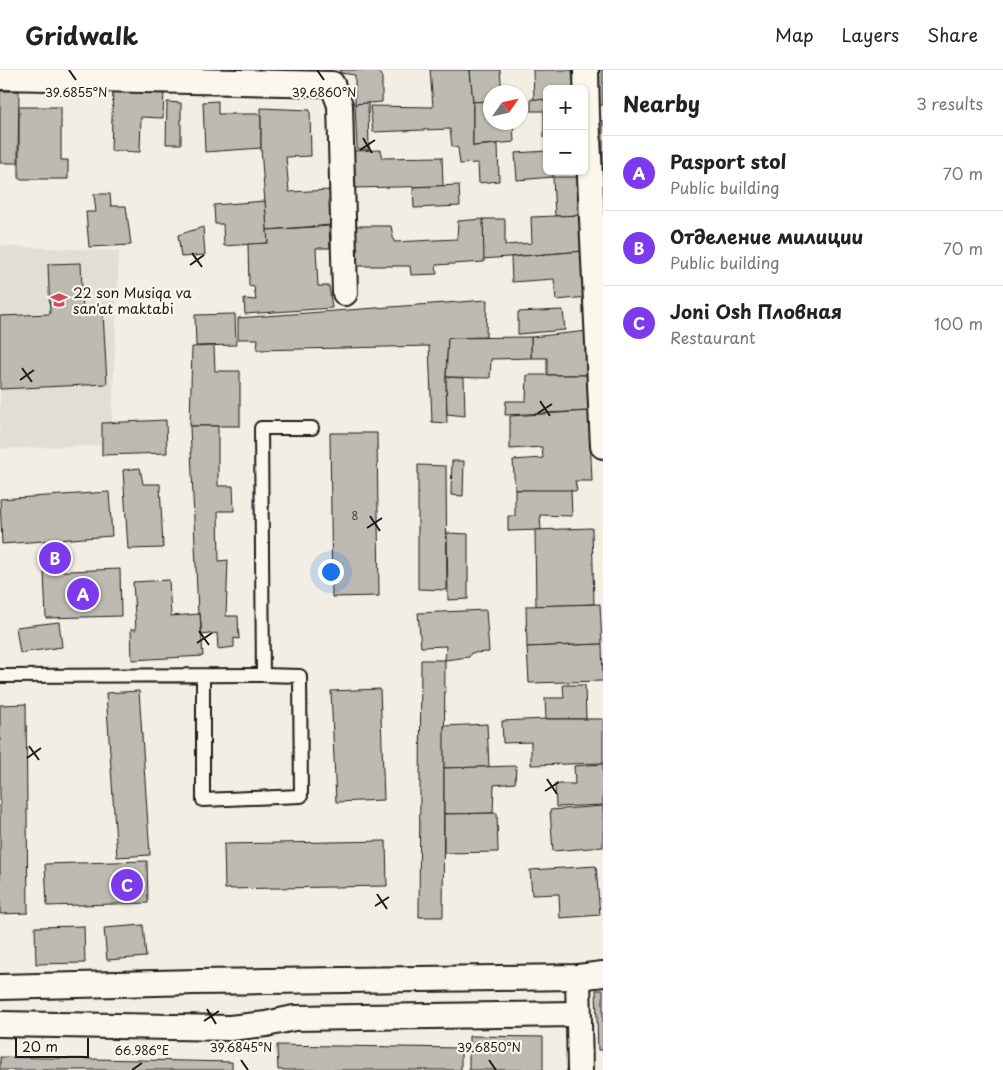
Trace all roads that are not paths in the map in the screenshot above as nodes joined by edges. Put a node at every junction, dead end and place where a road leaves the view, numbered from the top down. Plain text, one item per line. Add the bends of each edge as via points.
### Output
1 (586, 70) edge
2 (0, 76) edge
3 (595, 115) edge
4 (345, 293) dead end
5 (312, 428) dead end
6 (603, 446) edge
7 (0, 676) edge
8 (203, 676) junction
9 (263, 676) junction
10 (603, 974) edge
11 (578, 977) junction
12 (0, 987) edge
13 (578, 1014) junction
14 (0, 1024) edge
15 (580, 1070) edge

1 - 3 street
2 - 4 street via 332,84 340,105
3 - 6 street
5 - 9 lane via 260,428
7 - 8 lane
8 - 9 lane
8 - 9 lane via 203,800 301,796 300,676
10 - 11 street
11 - 12 street
11 - 13 street
13 - 14 street via 294,1018 230,1028
13 - 15 street

